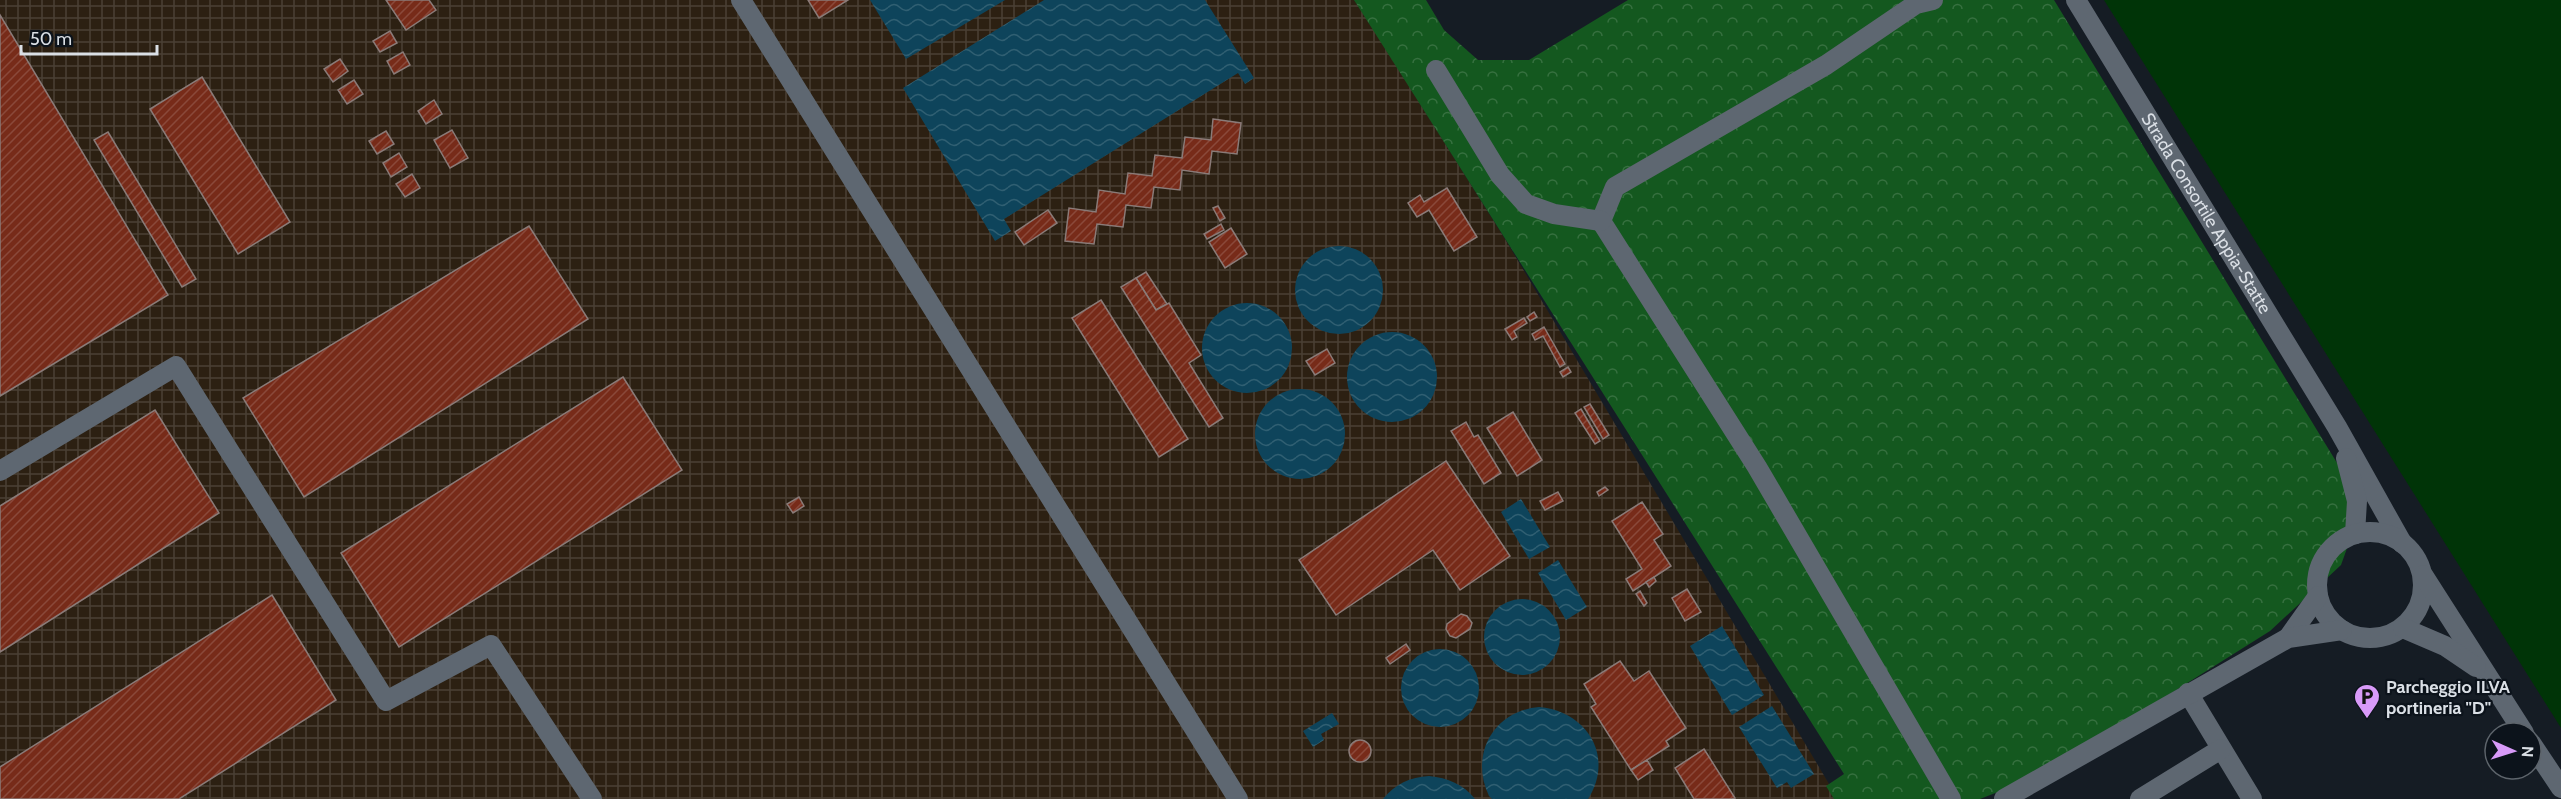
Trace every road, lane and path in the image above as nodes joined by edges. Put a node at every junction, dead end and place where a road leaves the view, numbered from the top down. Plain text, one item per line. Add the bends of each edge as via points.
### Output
1 (741, 0) edge
2 (2076, 0) edge
3 (1923, 1) edge
4 (1436, 70) dead end
5 (1601, 221) junction
6 (2337, 427) junction
7 (0, 471) edge
8 (2355, 534) junction
9 (2402, 543) junction
10 (2423, 575) junction
11 (2318, 596) junction
12 (2403, 628) junction
13 (2342, 630) junction
14 (2288, 638) junction
15 (2483, 672) junction
16 (2188, 693) junction
17 (2516, 721) edge
18 (2221, 749) junction
19 (2543, 761) edge
20 (2561, 788) edge
21 (592, 799) edge
22 (1238, 799) edge
23 (1951, 799) edge
24 (2004, 799) edge
25 (2140, 799) edge
26 (2252, 799) edge

1 - 22 street
2 - 6 street, Strada Consortile Appia-Statte
3 - 5 street via 1826,65 1615,187
4 - 5 street via 1500,175 1526,204 1554,214
5 - 23 street via 1757,467
6 - 8 street, Strada Consortile Appia-Statte via 2357,501
6 - 9 street, Strada Consortile Appia-Statte
7 - 21 street via 176,366 386,701 491,645
8 - 9 street via 2388,535
8 - 11 street via 2341,541 2321,565
9 - 10 street via 2415,557
10 - 12 street via 2420,604
10 - 15 street
11 - 13 street via 2331,621
11 - 14 street
12 - 13 street via 2373,639
12 - 15 street via 2445,646
13 - 14 street
14 - 16 street
15 - 17 street
16 - 18 street
16 - 24 street
18 - 25 street
18 - 26 street
19 - 20 street

